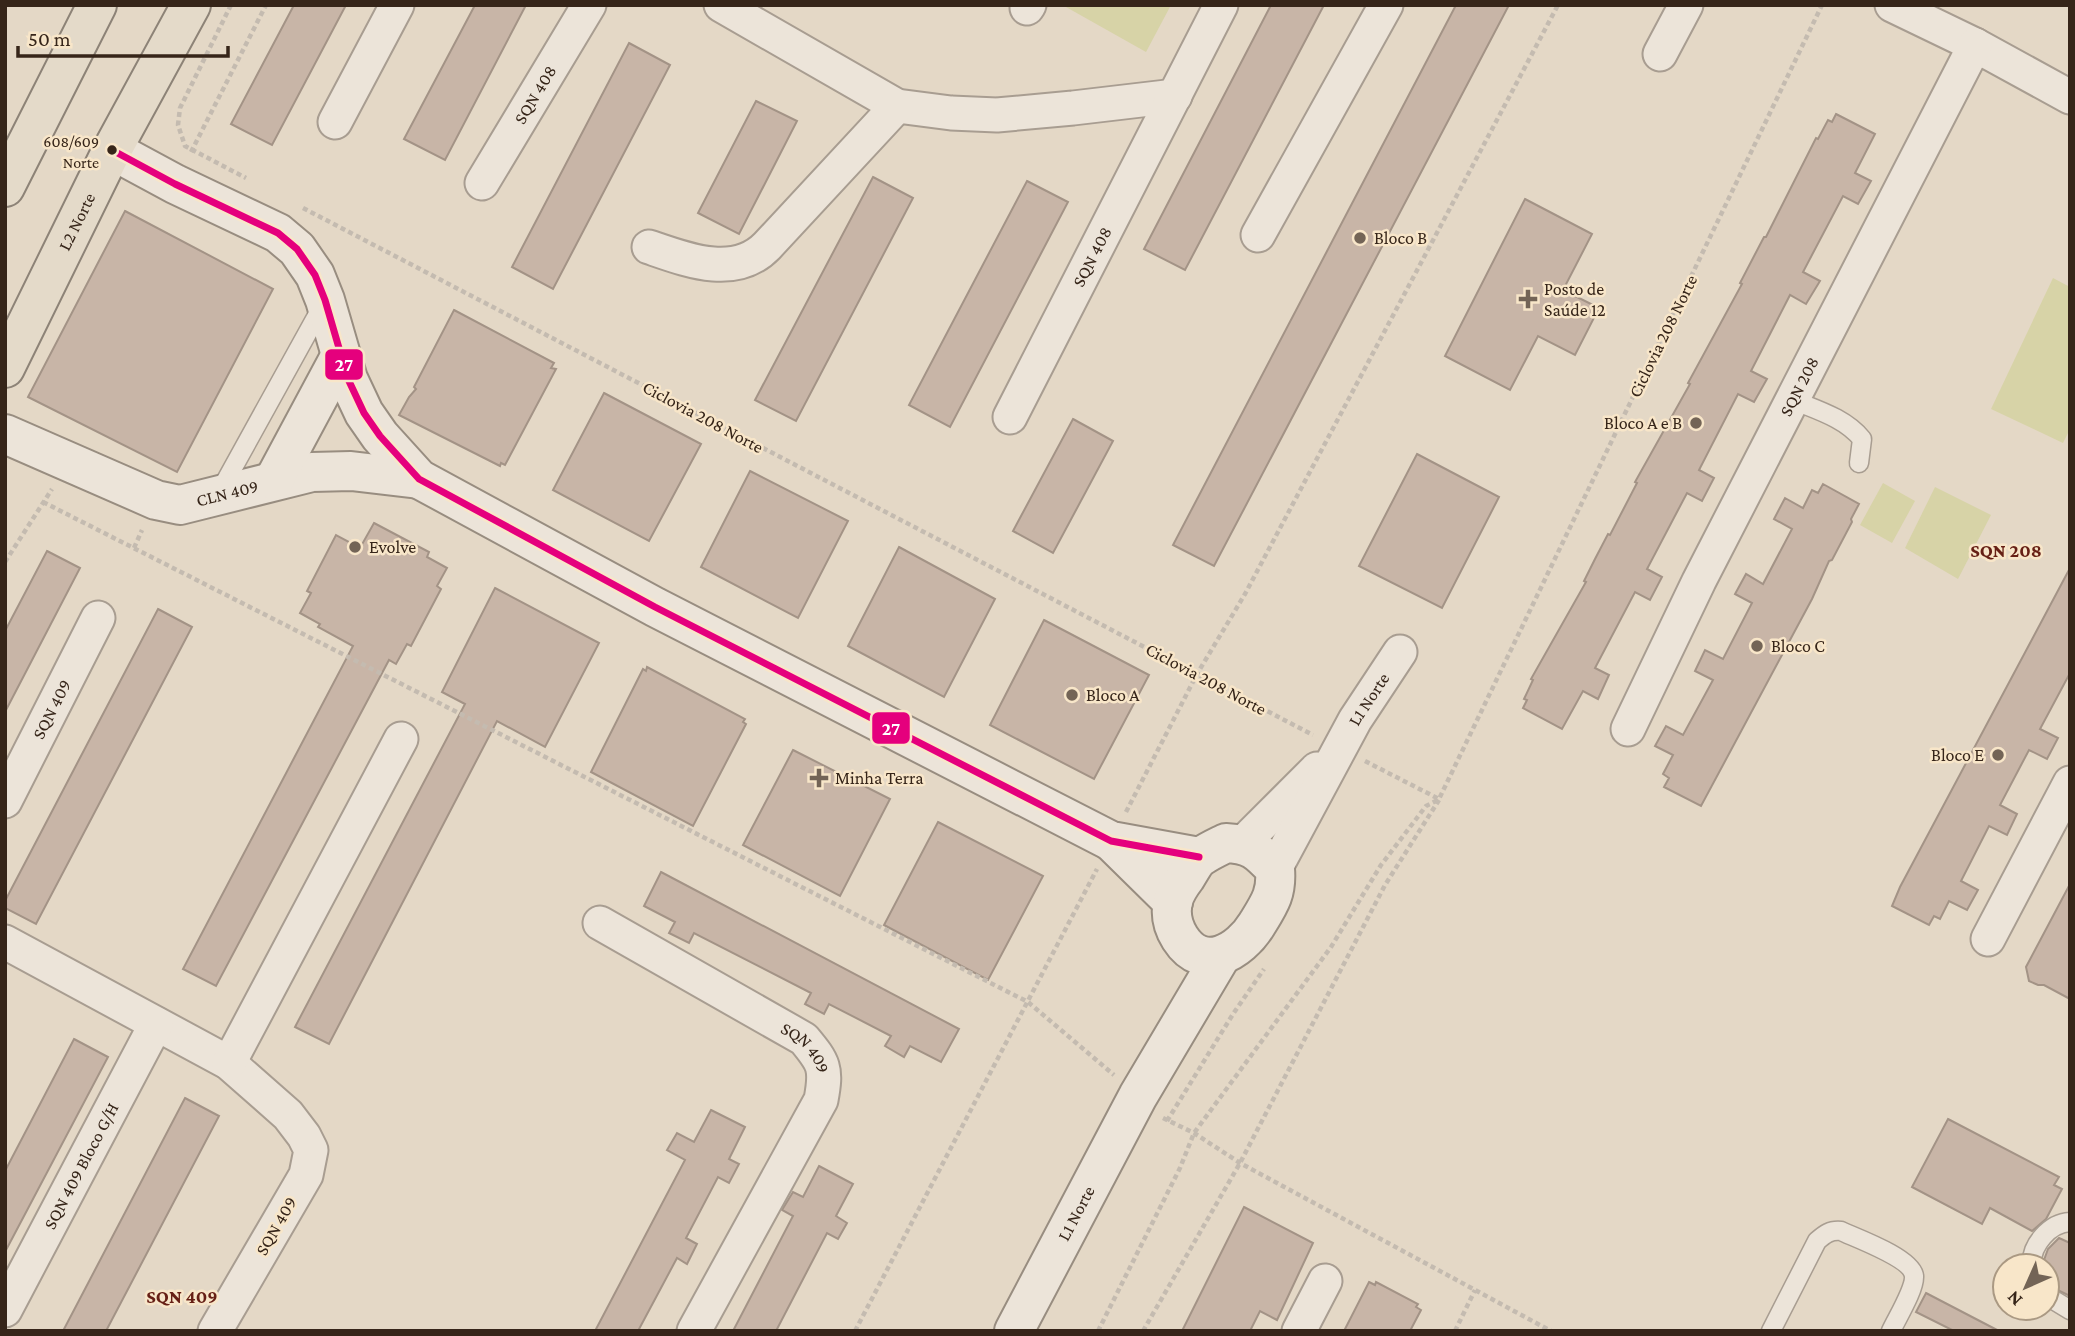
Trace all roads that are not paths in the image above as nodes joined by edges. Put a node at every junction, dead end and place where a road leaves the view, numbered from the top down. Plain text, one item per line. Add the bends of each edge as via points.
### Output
1 (97, 5) edge
2 (191, 5) edge
3 (397, 5) edge
4 (589, 5) edge
5 (721, 5) edge
6 (1221, 5) edge
7 (1386, 5) edge
8 (1686, 5) edge
9 (1892, 5) edge
10 (1975, 45) junction
11 (1660, 54) dead end
12 (1175, 96) junction
13 (2070, 97) edge
14 (897, 106) junction
15 (335, 122) dead end
16 (112, 150) junction
17 (482, 183) dead end
18 (5, 187) edge
19 (1258, 235) dead end
20 (649, 247) dead end
21 (326, 300) junction
22 (341, 355) junction
23 (5, 368) edge
24 (1793, 400) junction
25 (1010, 417) dead end
26 (5, 434) edge
27 (1859, 463) dead end
28 (419, 479) junction
29 (274, 480) junction
30 (218, 495) junction
31 (98, 618) dead end
32 (1400, 652) dead end
33 (1628, 729) dead end
34 (401, 739) dead end
35 (1339, 748) junction
36 (2070, 783) edge
37 (5, 801) edge
38 (1111, 841) junction
39 (1242, 844) junction
40 (1199, 857) junction
41 (1275, 869) junction
42 (1173, 902) junction
43 (600, 923) dead end
44 (1988, 939) dead end
45 (5, 942) edge
46 (1205, 953) junction
47 (156, 1024) junction
48 (229, 1063) junction
49 (2070, 1222) edge
50 (2035, 1252) edge
51 (1325, 1282) dead end
52 (5, 1310) edge
53 (215, 1331) edge
54 (694, 1331) edge
55 (1014, 1331) edge
56 (1299, 1331) edge
57 (1770, 1331) edge
58 (1891, 1331) edge

1 - 18 main road
2 - 16 main road, L2 Norte
3 - 15 street
4 - 17 street, SQN 408
5 - 14 street
6 - 12 street, SQN 408
7 - 19 street
8 - 11 street
9 - 10 street
10 - 13 street
10 - 24 street, SQN 208
12 - 14 street via 997,115
12 - 25 street, SQN 408
14 - 20 street via 750,259 726,264 690,261
16 - 21 street via 278,233 297,249
16 - 23 main road, L2 Norte
21 - 22 street
21 - 30 lane
22 - 28 street via 364,413
22 - 29 street
24 - 27 lane via 1854,429 1862,439
24 - 33 street, SQN 208
26 - 30 street, CLN 409 via 156,500 180,505
28 - 29 street, CLN 409 via 351,471 312,472
28 - 38 street via 655,607
29 - 30 street, CLN 409
31 - 37 street, SQN 409
32 - 35 street, L1 Norte
34 - 48 street
35 - 39 street, L1 Norte
35 - 41 street, L1 Norte
36 - 44 street
38 - 40 street
38 - 42 street
39 - 40 street via 1226,843
39 - 41 street via 1255,849
40 - 42 street
41 - 46 street via 1276,887 1245,942 1231,951
42 - 46 street via 1175,929
43 - 54 street, SQN 409 via 804,1039 821,1059 825,1079 821,1100
45 - 47 street, SQN 409
46 - 55 street, L1 Norte via 1138,1096
47 - 48 street, SQN 409
47 - 52 street, SQN 409 Bloco G/H
48 - 53 street, SQN 409 via 288,1115 311,1150 306,1175
49 - 50 lane via 2048,1230
51 - 56 street
57 - 58 lane via 1818,1241 1833,1230 1897,1257 1911,1269 1913,1285

